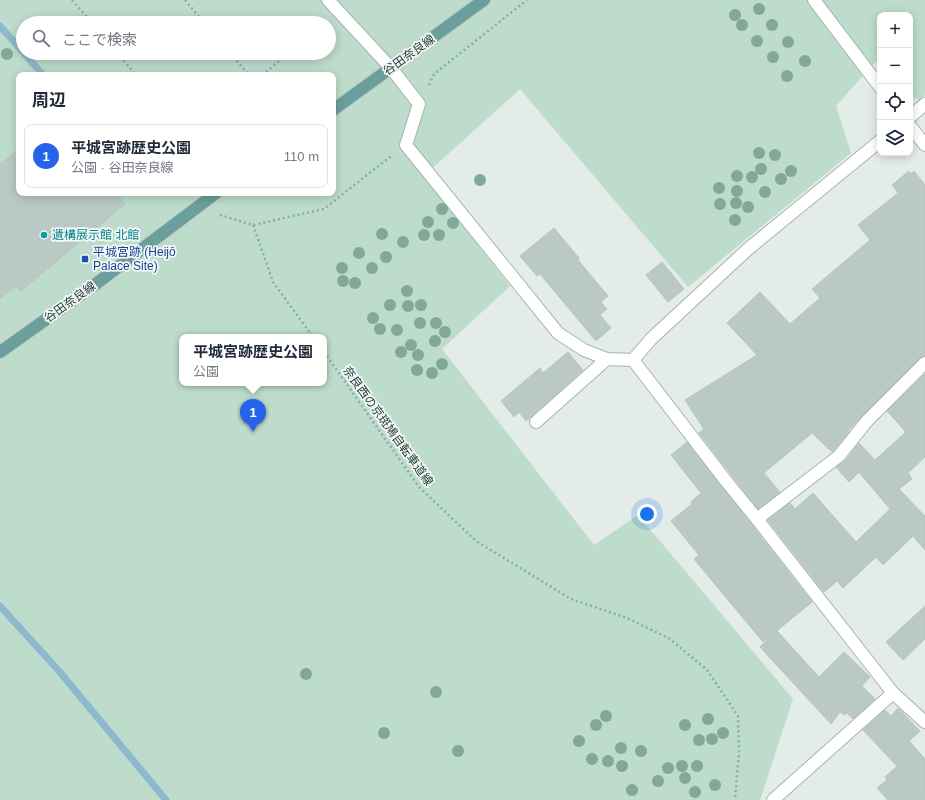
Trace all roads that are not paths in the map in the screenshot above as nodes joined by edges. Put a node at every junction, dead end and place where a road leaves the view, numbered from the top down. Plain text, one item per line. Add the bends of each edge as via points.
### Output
1 (328, 0) edge
2 (484, 0) edge
3 (814, 0) edge
4 (391, 68) junction
5 (878, 84) edge
6 (925, 104) edge
7 (336, 108) edge
8 (913, 114) edge
9 (913, 130) edge
10 (877, 143) edge
11 (925, 146) edge
12 (212, 196) edge
13 (0, 352) edge
14 (607, 358) junction
15 (633, 360) junction
16 (925, 363) edge
17 (536, 422) dead end
18 (757, 519) junction
19 (893, 693) junction
20 (925, 722) edge
21 (773, 800) edge

1 - 4 street
2 - 4 main road, 谷田奈良線
3 - 5 street
4 - 7 main road, 谷田奈良線
4 - 14 street via 419,104 406,145 558,333 584,350
6 - 8 street
9 - 11 street
10 - 15 street via 748,249 651,339
12 - 13 main road, 谷田奈良線 via 97,283
14 - 15 street
14 - 17 street
15 - 18 street
16 - 18 street via 868,421 839,456
18 - 19 street
19 - 20 street
19 - 21 street

